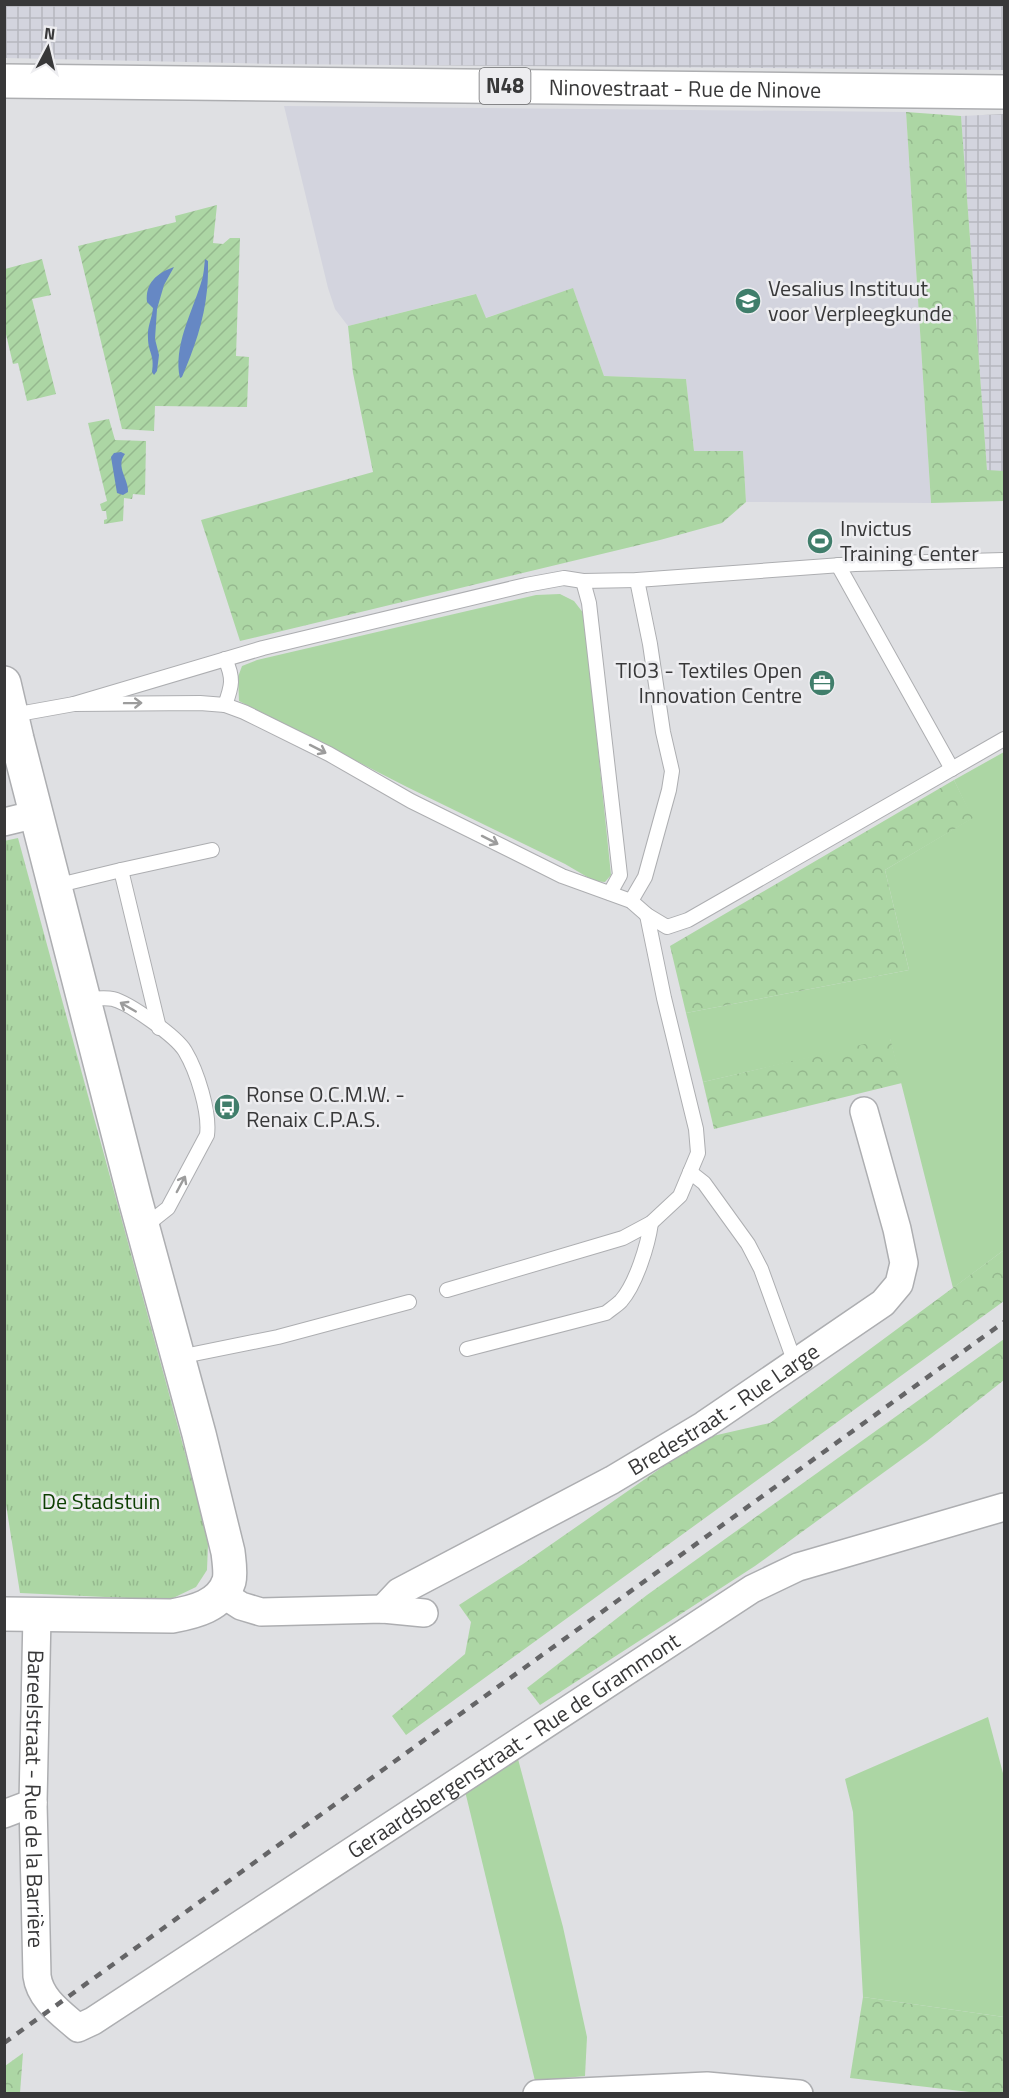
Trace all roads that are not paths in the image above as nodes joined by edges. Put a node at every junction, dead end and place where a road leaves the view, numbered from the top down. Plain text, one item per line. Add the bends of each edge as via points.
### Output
1 (4, 81) edge
2 (1005, 92) edge
3 (1005, 560) edge
4 (838, 565) junction
5 (636, 580) junction
6 (583, 581) junction
7 (225, 659) junction
8 (4, 683) edge
9 (74, 704) junction
10 (225, 705) junction
11 (13, 715) junction
12 (1005, 739) edge
13 (952, 769) junction
14 (37, 814) junction
15 (4, 822) edge
16 (212, 850) dead end
17 (121, 870) junction
18 (56, 886) junction
19 (606, 892) junction
20 (631, 901) junction
21 (647, 915) junction
22 (85, 999) junction
23 (159, 1028) junction
24 (864, 1111) dead end
25 (690, 1172) junction
26 (651, 1223) junction
27 (144, 1227) junction
28 (447, 1290) dead end
29 (409, 1302) dead end
30 (466, 1349) dead end
31 (179, 1357) junction
32 (795, 1363) junction
33 (1005, 1507) edge
34 (221, 1593) junction
35 (383, 1609) junction
36 (424, 1613) dead end
37 (4, 1614) edge
38 (37, 1615) junction
39 (33, 1803) junction
40 (4, 1814) edge
41 (38, 1983) joint
42 (537, 2094) edge
43 (799, 2094) edge

1 - 2 street, Ninovestraat - Rue de Ninove / N48
3 - 4 lane
4 - 5 lane
4 - 13 lane
5 - 6 lane
5 - 20 lane via 672,771 645,877
6 - 7 lane via 564,578 526,585
6 - 19 lane via 589,603 620,875
7 - 9 lane
7 - 10 lane via 232,674
8 - 11 street
9 -> 10 lane
9 - 11 lane
10 -> 19 lane via 329,754 411,801 562,876
11 - 14 street
12 - 13 lane
13 - 21 lane via 688,920 668,927
14 - 15 street
14 - 18 street
16 - 17 lane
17 - 18 lane
17 - 23 lane
18 - 22 street
19 - 20 lane
20 - 21 lane
21 - 25 lane via 696,1129 698,1153
23 -> 22 lane via 128,1005 111,998
22 - 27 street
27 -> 23 lane via 168,1208 207,1135 209,1123 184,1050
24 - 32 street, Bredestraat - Rue Large via 904,1263 899,1284 883,1303
25 - 26 lane via 680,1196
25 - 32 lane via 704,1183 748,1244
26 - 28 lane via 623,1238
26 - 30 lane via 639,1268 622,1300 606,1313
27 - 31 street
29 - 31 lane via 278,1337
31 - 34 street via 228,1552 229,1581
32 - 35 street, Bredestraat - Rue Large via 704,1425 612,1480 399,1592
33 - 41 street, Geraardsbergenstraat - Rue de Grammont via 798,1567 752,1588 93,2021 78,2028 45,1997
34 - 35 street via 261,1612
34 - 38 street via 218,1600 193,1612 172,1616
35 - 36 street
37 - 38 street
38 - 39 street, Bareelstraat - Rue de la Barrière
39 - 40 street
39 - 41 street, Bareelstraat - Rue de la Barrière
42 - 43 street via 707,2086

